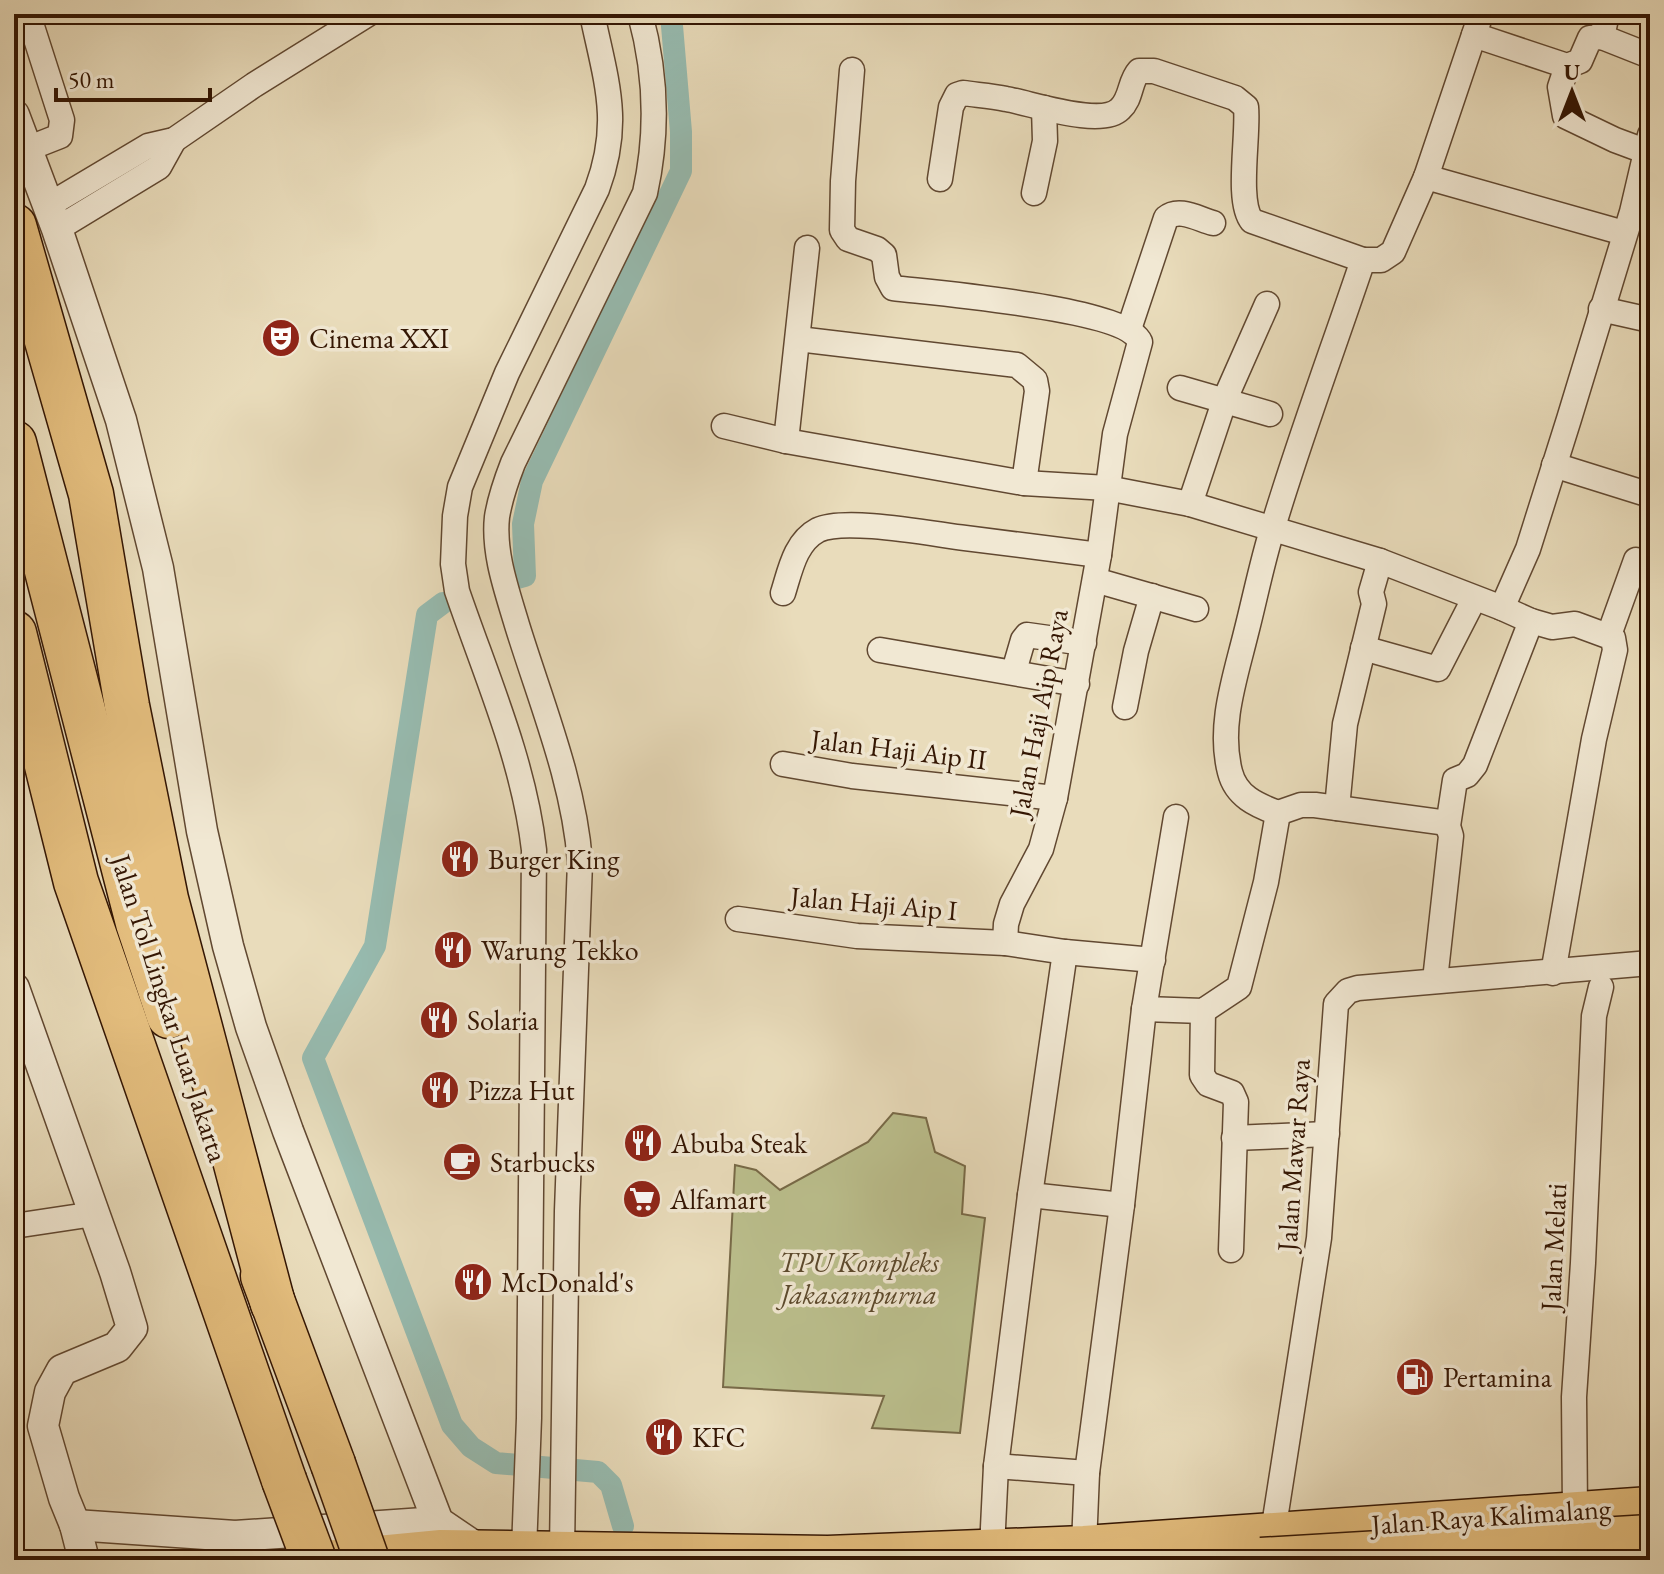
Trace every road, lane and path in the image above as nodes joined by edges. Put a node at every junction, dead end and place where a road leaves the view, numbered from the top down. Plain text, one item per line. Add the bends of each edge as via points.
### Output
1 (28, 14) edge
2 (368, 14) edge
3 (592, 14) edge
4 (640, 14) edge
5 (1477, 24) edge
6 (1604, 25) edge
7 (1650, 56) edge
8 (1567, 66) junction
9 (852, 70) dead end
10 (1044, 108) junction
11 (14, 115) edge
12 (1649, 146) edge
13 (27, 149) junction
14 (1426, 177) junction
15 (940, 179) dead end
16 (1034, 193) dead end
17 (40, 220) edge
18 (1213, 223) dead end
19 (1624, 233) junction
20 (807, 248) dead end
21 (1363, 260) junction
22 (1267, 304) dead end
23 (1601, 309) junction
24 (1650, 320) edge
25 (1129, 329) junction
26 (798, 339) junction
27 (1180, 388) dead end
28 (1225, 399) junction
29 (1270, 414) dead end
30 (724, 426) dead end
31 (786, 441) junction
32 (14, 443) edge
33 (1554, 465) junction
34 (1024, 483) junction
35 (1107, 488) junction
36 (1650, 495) edge
37 (1190, 504) junction
38 (1273, 527) junction
39 (1099, 555) junction
40 (1636, 560) dead end
41 (1380, 561) junction
42 (1095, 580) junction
43 (783, 593) dead end
44 (1152, 596) junction
45 (1474, 599) junction
46 (1502, 608) junction
47 (1196, 609) dead end
48 (1531, 621) junction
49 (14, 633) edge
50 (1609, 635) junction
51 (1084, 643) junction
52 (1363, 648) junction
53 (880, 650) dead end
54 (1014, 671) junction
55 (1077, 684) junction
56 (1125, 707) dead end
57 (14, 740) edge
58 (783, 764) dead end
59 (1055, 798) junction
60 (1337, 808) junction
61 (1278, 813) junction
62 (1176, 817) dead end
63 (1448, 826) junction
64 (76, 882) junction
65 (738, 919) dead end
66 (1005, 943) junction
67 (1065, 952) junction
68 (1153, 960) junction
69 (1650, 963) edge
70 (1553, 973) junction
71 (1435, 980) junction
72 (1601, 987) dead end
73 (14, 988) edge
74 (1144, 1009) junction
75 (1203, 1011) junction
76 (1327, 1134) junction
77 (1234, 1138) junction
78 (1030, 1195) junction
79 (1122, 1205) junction
80 (94, 1214) junction
81 (14, 1226) edge
82 (1231, 1250) dead end
83 (273, 1304) junction
84 (996, 1466) junction
85 (1087, 1473) junction
86 (1650, 1506) edge
87 (438, 1522) junction
88 (75, 1525) junction
89 (1588, 1525) edge
90 (1650, 1537) edge
91 (1084, 1545) junction
92 (1267, 1546) edge
93 (992, 1548) junction
94 (478, 1549) junction
95 (524, 1550) junction
96 (562, 1550) junction
97 (84, 1560) edge
98 (314, 1560) edge
99 (326, 1560) edge
100 (367, 1560) edge
101 (1606, 1560) edge

1 - 13 street via 63,130
2 - 17 street via 174,140 148,146
3 - 95 street via 612,121 606,166 507,373 460,487 455,516 457,591 517,767 534,850
4 - 96 street via 654,110 645,193 513,463 497,518 502,572 578,827
5 - 8 street
5 - 14 street
6 - 7 street
6 - 8 street via 1590,38 1580,61
8 - 12 street via 1560,87 1565,116 1615,140
9 - 25 street via 842,230 848,239 884,255 893,288 1092,315
10 - 15 street via 1006,98 957,95
10 - 16 street via 1045,141
10 - 21 street via 1112,115 1128,99 1135,75 1146,70 1235,98 1246,107 1244,198 1249,217
11 - 13 street
12 - 19 street
13 - 17 street
14 - 19 street
14 - 21 street via 1393,252 1381,260
17 - 83 highway via 166,899
17 - 87 street via 121,420 158,568 202,831 251,1027
18 - 25 street via 1178,213 1166,218
19 - 23 street
20 - 26 street
21 - 38 street
22 - 28 street
23 - 24 street
23 - 33 street
25 - 35 street, Jalan Haji Aip Raya via 1140,338 1140,346 1115,434
26 - 31 street
26 - 34 street via 1017,365 1035,380 1037,391
27 - 28 street
28 - 29 street
28 - 37 street
30 - 31 street
31 - 34 street
32 - 83 highway, Jalan Tol Lingkar Luar Jakarta via 138,923
33 - 36 street
33 - 46 street via 1528,549
34 - 35 street
35 - 37 street
35 - 39 street, Jalan Haji Aip Raya
37 - 38 street
38 - 41 street
38 - 61 street via 1225,737 1236,789
39 - 42 street, Jalan Haji Aip Raya
39 - 43 street via 839,526 808,536 796,553
40 - 50 street
41 - 45 street
41 - 52 street
42 - 44 street
42 - 51 street, Jalan Haji Aip Raya
44 - 47 street
44 - 56 street
45 - 46 street
45 - 52 street via 1438,669
46 - 48 street
48 - 50 street via 1552,627 1575,624
48 - 63 street via 1475,765 1455,780
49 - 64 highway, Jalan Tol Lingkar Luar Jakarta
50 - 70 street via 1615,650
51 - 54 street via 1027,635
51 - 55 street, Jalan Haji Aip Raya
52 - 60 street via 1345,724
53 - 54 street
54 - 55 street
55 - 59 street, Jalan Haji Aip Raya
57 - 64 highway
58 - 59 street, Jalan Haji Aip II
59 - 66 street, Jalan Haji Aip Raya via 1041,849 1012,904
60 - 61 street via 1301,805
60 - 63 street
61 - 75 street via 1239,987
62 - 68 street
63 - 71 street
64 - 98 highway, Jalan Tol Lingkar Luar Jakarta, bridge
65 - 66 street, Jalan Haji Aip I via 857,936
66 - 67 street, Jalan Haji Aip I
67 - 68 street, Jalan Haji Aip I
67 - 78 street
68 - 74 street
69 - 70 street, Jalan Mawar Raya
70 - 71 street, Jalan Mawar Raya
71 - 76 street, Jalan Mawar Raya via 1358,988 1336,1004
72 - 89 street, Jalan Melati via 1594,1016 1574,1397
73 - 80 street
74 - 75 street
74 - 79 street
75 - 77 street via 1202,1075 1208,1084 1235,1097
76 - 77 street
76 - 92 street, Jalan Mawar Raya via 1319,1238
77 - 82 street
78 - 79 street
78 - 84 street
79 - 85 street
80 - 81 street
80 - 88 street via 132,1328 117,1347 62,1370 50,1392 43,1426
83 - 100 highway, Jalan Tol Lingkar Luar Jakarta, bridge
84 - 85 street
84 - 93 street
85 - 91 street
86 - 89 main road, Jalan Raya Kalimalang
87 - 88 street via 235,1536
87 - 94 street
88 - 97 street
89 - 92 main road, Jalan Raya Kalimalang
89 - 101 main road
90 - 92 highway, bridge
91 - 92 main road, Jalan Raya Kalimalang
91 - 93 main road, Jalan Raya Kalimalang
93 - 96 main road, Jalan Raya Kalimalang via 828,1555
94 - 95 main road, Jalan Raya Kalimalang
94 - 99 main road, Jalan Raya Kalimalang
95 - 96 main road, Jalan Raya Kalimalang

